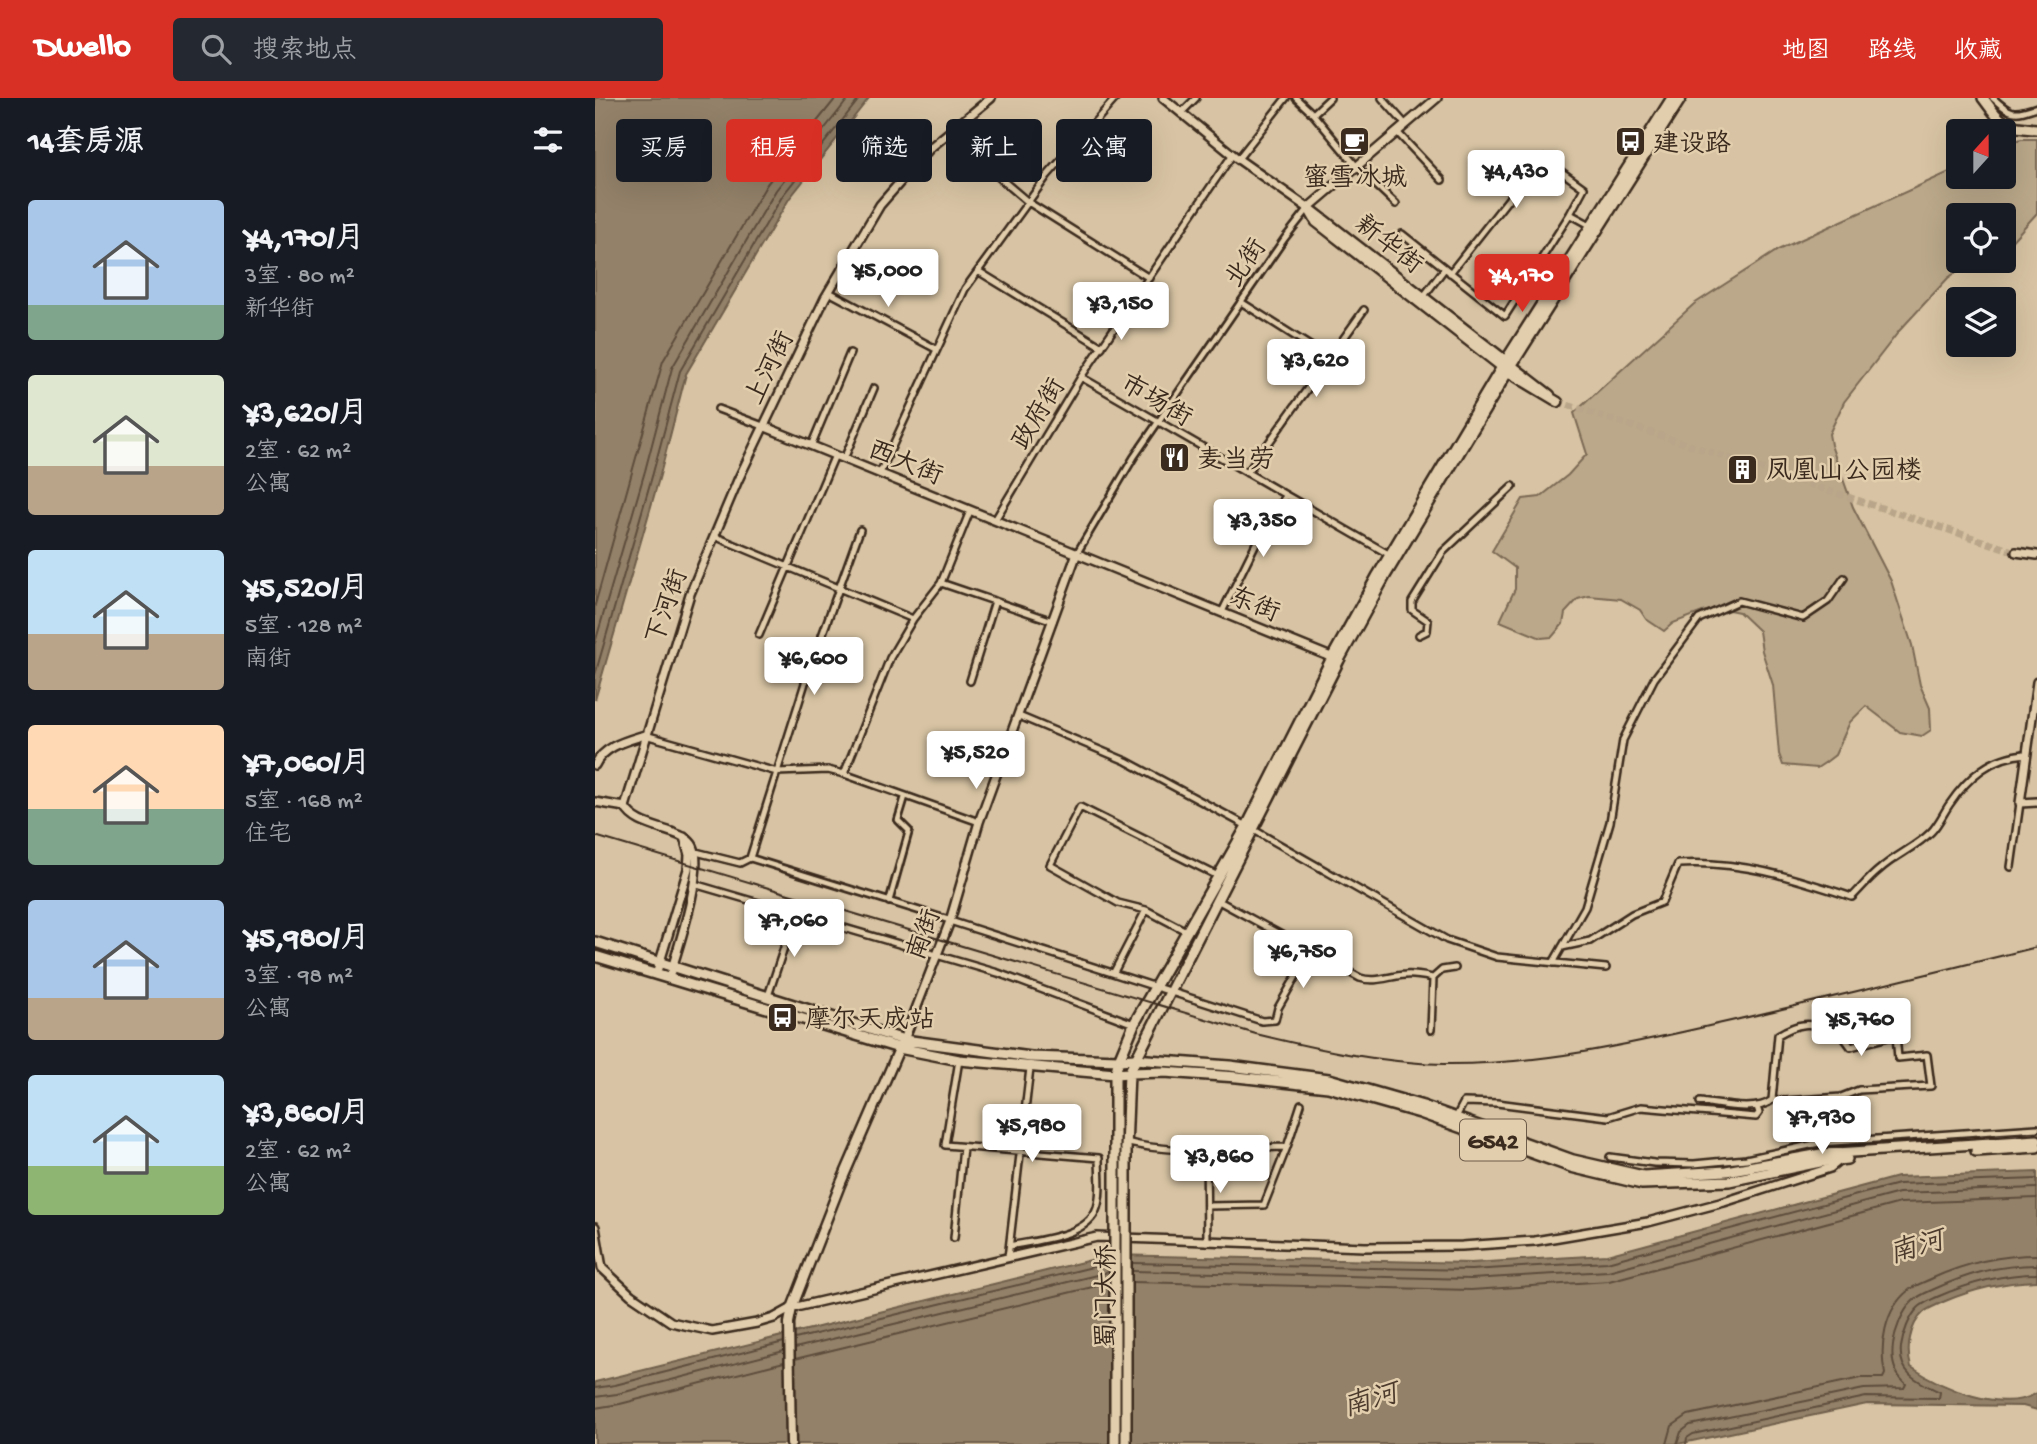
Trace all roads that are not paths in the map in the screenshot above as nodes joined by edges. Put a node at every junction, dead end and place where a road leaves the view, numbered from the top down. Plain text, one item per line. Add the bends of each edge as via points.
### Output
1 (991, 98) edge
2 (1116, 98) edge
3 (1163, 98) edge
4 (1196, 98) edge
5 (1286, 98) edge
6 (1296, 98) edge
7 (1330, 98) edge
8 (1382, 98) edge
9 (1437, 98) edge
10 (1672, 98) edge
11 (1681, 98) edge
12 (1983, 98) edge
13 (1993, 98) edge
14 (2037, 107) edge
15 (1181, 113) junction
16 (1313, 114) junction
17 (1406, 125) junction
18 (2037, 129) edge
19 (1397, 132) junction
20 (1236, 156) junction
21 (1357, 167) junction
22 (1442, 180) dead end
23 (1005, 182) edge
24 (1028, 202) junction
25 (1396, 204) dead end
26 (1308, 208) junction
27 (1570, 214) junction
28 (1592, 226) junction
29 (1402, 234) dead end
30 (1448, 270) junction
31 (978, 271) junction
32 (1149, 278) junction
33 (829, 292) junction
34 (1424, 296) junction
35 (1241, 302) junction
36 (1364, 310) dead end
37 (1101, 347) junction
38 (936, 349) junction
39 (850, 353) dead end
40 (1329, 358) junction
41 (1507, 366) junction
42 (1081, 377) junction
43 (874, 388) dead end
44 (718, 409) dead end
45 (1158, 423) junction
46 (763, 426) junction
47 (811, 446) junction
48 (835, 455) junction
49 (845, 459) junction
50 (880, 473) junction
51 (1247, 473) junction
52 (1513, 486) dead end
53 (1286, 496) junction
54 (970, 511) junction
55 (995, 520) junction
56 (860, 530) dead end
57 (714, 536) junction
58 (2016, 552) tunnel mouth
59 (1077, 553) junction
60 (2037, 555) edge
61 (1393, 557) junction
62 (788, 567) junction
63 (1844, 578) dead end
64 (941, 583) junction
65 (839, 588) junction
66 (995, 601) junction
67 (1222, 612) junction
68 (913, 619) junction
69 (1053, 621) junction
70 (759, 635) dead end
71 (1419, 635) dead end
72 (1336, 659) junction
73 (970, 681) dead end
74 (2037, 682) edge
75 (1019, 716) junction
76 (645, 735) junction
77 (2027, 754) junction
78 (595, 765) edge
79 (777, 772) junction
80 (844, 774) junction
81 (905, 797) junction
82 (595, 802) edge
83 (2037, 802) edge
84 (2020, 803) junction
85 (625, 807) junction
86 (979, 822) junction
87 (1250, 828) junction
88 (691, 851) junction
89 (750, 858) junction
90 (2011, 867) dead end
91 (1219, 877) junction
92 (694, 884) junction
93 (1217, 900) junction
94 (889, 902) junction
95 (1146, 910) junction
96 (795, 914) junction
97 (950, 921) junction
98 (1188, 932) junction
99 (595, 942) edge
100 (1562, 947) junction
101 (1310, 952) junction
102 (595, 956) edge
103 (936, 956) junction
104 (660, 962) junction
105 (1553, 963) junction
106 (672, 966) junction
107 (1455, 968) dead end
108 (1606, 968) dead end
109 (1114, 972) junction
110 (656, 975) junction
111 (669, 978) junction
112 (1433, 978) junction
113 (1158, 986) junction
114 (1169, 990) junction
115 (768, 996) junction
116 (1135, 1024) junction
117 (1431, 1030) dead end
118 (902, 1044) junction
119 (1134, 1059) junction
120 (959, 1060) junction
121 (1119, 1060) junction
122 (1030, 1068) junction
123 (1129, 1073) junction
124 (1115, 1074) junction
125 (1772, 1100) junction
126 (1700, 1102) dead end
127 (1301, 1104) dead end
128 (1757, 1107) junction
129 (1454, 1121) junction
130 (2037, 1128) edge
131 (2037, 1140) edge
132 (1126, 1145) junction
133 (963, 1147) junction
134 (1287, 1147) junction
135 (2037, 1147) edge
136 (1206, 1149) junction
137 (1020, 1152) junction
138 (1858, 1155) junction
139 (1610, 1157) dead end
140 (1841, 1159) junction
141 (1795, 1167) junction
142 (1797, 1179) junction
143 (1207, 1206) junction
144 (595, 1227) edge
145 (954, 1238) dead end
146 (1207, 1242) junction
147 (1010, 1246) junction
148 (1009, 1258) junction
149 (792, 1308) junction
150 (791, 1444) edge
151 (1115, 1444) edge
152 (1126, 1444) edge

1 - 33 street, 上河街 via 930,148 880,205
2 - 24 street
3 - 15 street
4 - 15 street
5 - 20 street, 政府街
6 - 16 street
7 - 16 street
8 - 17 street
9 - 17 street, 北街
10 - 28 main road
11 - 41 main road
12 - 18 main road via 1998,119 2012,127
13 - 14 street via 2014,113
15 - 20 street
16 - 21 street
17 - 19 street, 北街
19 - 21 street, 北街
19 - 22 street
20 - 26 street
20 - 32 street, 政府街
21 - 25 street
21 - 26 street, 北街
23 - 24 street
24 - 31 street
24 - 32 street
26 - 34 main road, 新华街
26 - 35 street, 北街
26 - 41 main road, 新华街 via 1316,222
27 - 28 street
27 - 30 street via 1505,316
27 - 30 street via 1584,188 1544,159
28 - 41 main road
29 - 30 street
30 - 34 street
31 - 37 street
31 - 38 street
32 - 37 street, 政府街
33 - 38 street
33 - 46 street, 上河街
34 - 41 main road, 新华街
35 - 40 street
35 - 45 street, 北街
36 - 40 street
37 - 42 street, 政府街
38 - 50 street
39 - 47 street
40 - 51 street
41 - 41 main road, 新华街 via 1542,394 1558,402 1545,390
41 - 61 main road
42 - 45 street, 市场街
42 - 55 street, 政府街
43 - 49 street
44 - 46 street, 西大街
45 - 51 street, 市场街
45 - 59 street, 北街
46 - 47 street, 西大街
46 - 57 street, 下河街
47 - 48 street, 西大街
48 - 49 street, 西大街
48 - 62 street
49 - 50 street, 西大街
50 - 54 street, 西大街
51 - 53 street, 市场街
52 - 71 street via 1443,552 1412,602 1412,610 1428,621 1427,631
53 - 61 street, 市场街
53 - 67 street via 1264,527
54 - 55 street, 西大街
54 - 64 street
55 - 59 street, 西大街
56 - 65 street
57 - 62 street
57 - 76 street, 下河街 via 690,594
58 - 60 street
59 - 67 street, 东街
59 - 69 street, 南街
61 - 72 main road
62 - 65 street
62 - 70 street
63 - 100 street via 1828,601 1803,618 1739,601 1699,619 1654,679 1623,740 1610,822 1585,907
64 - 66 street
64 - 68 street
65 - 68 street
65 - 79 street
66 - 69 street
66 - 73 street
67 - 72 street, 东街
68 - 80 street via 890,658
69 - 75 street, 南街
72 - 87 main road
74 - 77 street
75 - 86 street, 南街
75 - 87 street via 1126,761
76 - 78 street via 616,744 599,756
76 - 79 street
76 - 85 street, 下河街
77 - 84 street
77 - 100 street via 2000,759 1976,773 1934,830 1879,869 1852,897 1781,873 1708,862 1678,864 1661,902 1590,941
79 - 80 street via 828,770
79 - 89 street
80 - 81 street
81 - 86 street
81 - 94 street via 898,820 909,831
82 - 85 street
83 - 84 street
84 - 90 street
85 - 88 street via 630,816 684,836 693,844
86 - 97 street, 南街
87 - 91 main road, 蜀门大桥
87 - 93 main road, 蜀门大桥
87 - 105 street via 1447,940 1497,957
88 - 89 street via 740,863
88 - 92 street via 697,863
88 - 104 street
89 - 94 street
91 - 95 street via 1080,807 1050,865 1118,903
91 - 98 main road, 蜀门大桥
92 - 96 street
92 - 106 street
93 - 101 street
93 - 114 main road, 蜀门大桥
94 - 97 street
95 - 98 street
95 - 109 street
96 - 103 street
96 - 115 street
97 - 103 street, 南街
97 - 109 street
98 - 113 main road, 蜀门大桥
99 - 104 main road
100 - 105 street
101 - 112 street via 1366,980 1419,974
101 - 114 street via 1275,1020 1250,1018
102 - 110 main road
103 - 116 street via 998,973
103 - 118 street, 南街
104 - 106 main road
104 - 110 street
105 - 108 street
106 - 111 street
106 - 115 main road
107 - 112 street via 1442,970
109 - 113 street
110 - 111 main road
111 - 118 main road
112 - 117 street
113 - 114 street
113 - 116 main road, 蜀门大桥
114 - 119 main road, 蜀门大桥
115 - 118 main road
116 - 121 main road, 蜀门大桥
118 - 120 main road
118 - 121 main road
118 - 149 main road, 南街
119 - 121 main road, G542
119 - 123 main road, 蜀门大桥
119 - 129 main road, G542 via 1329,1079 1423,1105
120 - 122 main road
120 - 133 street via 945,1145
121 - 124 main road, 蜀门大桥
122 - 124 main road
122 - 137 street
123 - 124 main road
123 - 129 main road, G542 via 1237,1077 1328,1087
123 - 132 main road, 蜀门大桥
124 - 151 main road, 蜀门大桥, bridge
125 - 125 street via 1777,1035 1793,1025 1838,1029 1851,1047 1895,1035 1898,1058 1927,1055 1931,1086
125 - 128 street
126 - 128 street
127 - 134 street
128 - 129 street via 1756,1117 1641,1107 1608,1116 1464,1102
129 - 138 main road, G542 via 1573,1160 1643,1176 1726,1171 1821,1154
129 - 141 main road, G542 via 1571,1167 1642,1184 1729,1181
130 - 139 street via 1819,1143 1694,1164
131 - 138 main road, G542
132 - 136 street
132 - 152 main road, 蜀门大桥, bridge
133 - 137 street
133 - 145 street
134 - 136 street
134 - 143 street via 1264,1205
135 - 138 main road, G542
136 - 143 street
137 - 147 street
137 - 147 street via 1099,1158 1098,1202 1093,1216 1078,1229
138 - 140 main road, G542
140 - 141 main road, G542
140 - 142 street via 1830,1168
141 - 142 street
142 - 146 street via 1648,1222 1535,1241 1365,1247
143 - 146 street
144 - 149 street via 602,1268 671,1322 712,1331 757,1324
146 - 148 street via 1097,1237
147 - 148 street
148 - 149 street
149 - 150 main road, 南街

